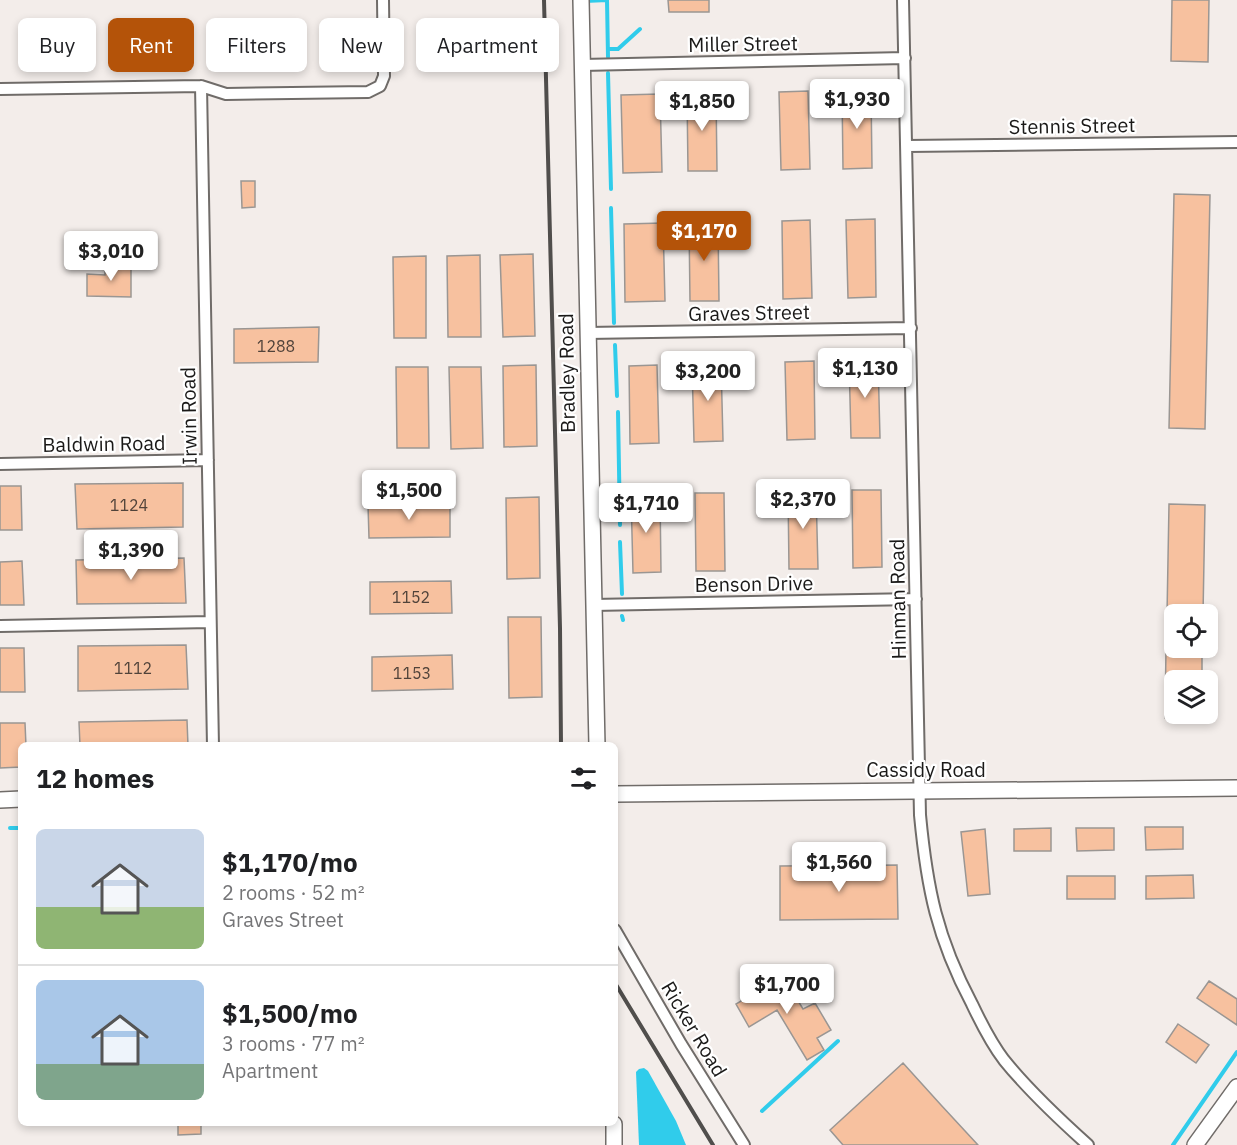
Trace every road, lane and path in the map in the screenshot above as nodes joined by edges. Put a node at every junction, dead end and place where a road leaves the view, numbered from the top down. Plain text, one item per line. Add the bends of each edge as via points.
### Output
1 (383, 0) edge
2 (581, 0) edge
3 (903, 0) edge
4 (904, 58) junction
5 (582, 65) junction
6 (201, 86) junction
7 (0, 89) edge
8 (1237, 142) edge
9 (907, 146) junction
10 (911, 328) junction
11 (587, 333) junction
12 (208, 460) junction
13 (0, 464) edge
14 (916, 599) junction
15 (593, 605) junction
16 (210, 622) junction
17 (0, 626) edge
18 (213, 742) edge
19 (597, 742) edge
20 (1237, 788) edge
21 (920, 791) junction
22 (618, 794) edge
23 (0, 800) edge
24 (18, 800) edge
25 (618, 935) edge
26 (1237, 1087) edge
27 (614, 1126) edge
28 (614, 1145) edge
29 (744, 1145) edge
30 (1088, 1145) edge
31 (1195, 1145) edge

1 - 6 street via 384,76 380,86 368,92 226,94
2 - 5 street, Bradley Road
3 - 4 street, Hinman Road
4 - 5 street, Miller Street
4 - 9 street, Hinman Road
5 - 11 street, Bradley Road
6 - 7 street
6 - 12 street, Irwin Road
8 - 9 street, Stennis Street
9 - 10 street, Hinman Road
10 - 11 street, Graves Street
10 - 14 street, Hinman Road
11 - 15 street, Bradley Road
12 - 13 street, Baldwin Road
12 - 16 street, Irwin Road
14 - 15 street, Benson Drive
14 - 21 street, Hinman Road
15 - 19 street, Bradley Road
16 - 17 street
16 - 18 street, Irwin Road
20 - 21 street, Cassidy Road
21 - 22 street, Cassidy Road
21 - 30 street, Hinman Road via 931,898 948,954 966,994 1003,1058
23 - 24 street
25 - 29 street, Ricker Road
26 - 31 street
27 - 28 street

